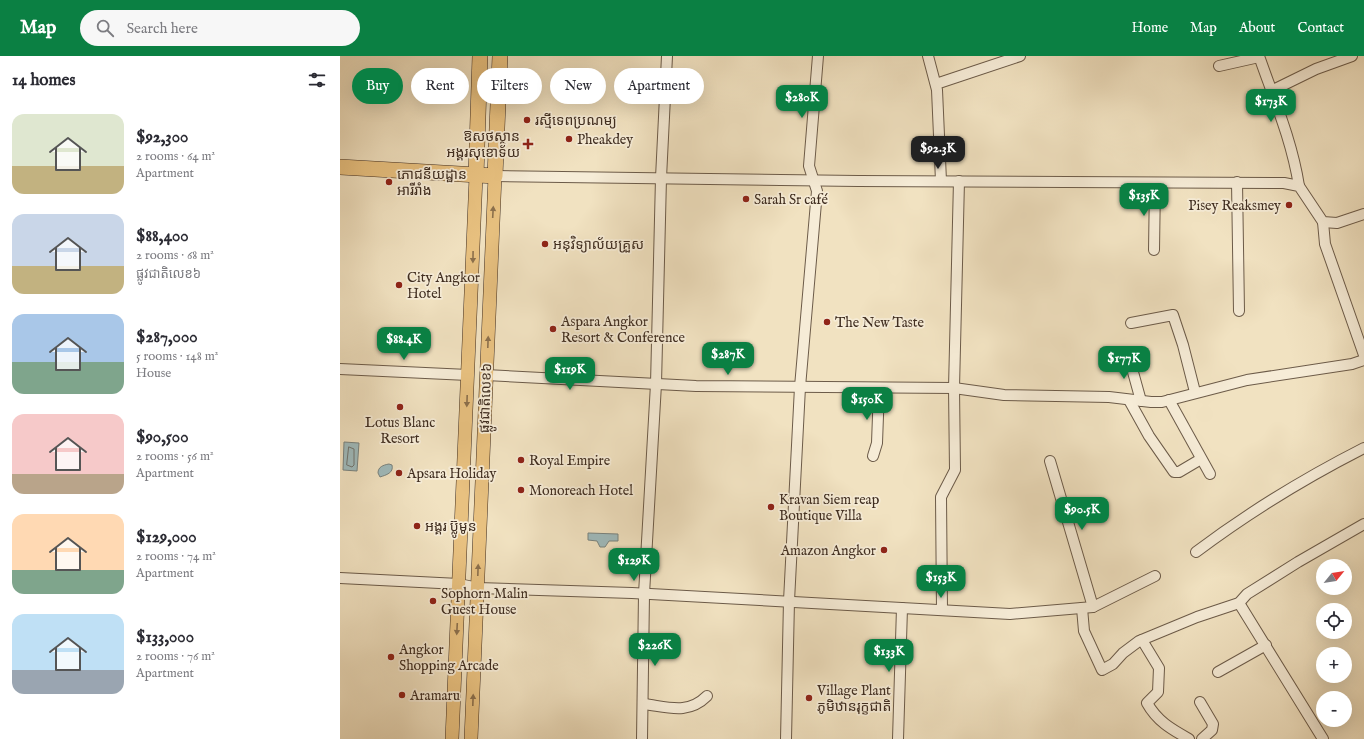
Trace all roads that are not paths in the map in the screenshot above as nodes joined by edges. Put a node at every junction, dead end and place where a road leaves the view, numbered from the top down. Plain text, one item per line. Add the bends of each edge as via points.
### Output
1 (480, 56) edge
2 (500, 56) edge
3 (667, 56) edge
4 (818, 56) edge
5 (928, 56) edge
6 (1020, 56) edge
7 (1352, 56) edge
8 (1259, 57) edge
9 (1219, 66) dead end
10 (936, 84) junction
11 (1271, 91) junction
12 (340, 167) edge
13 (476, 176) junction
14 (495, 176) junction
15 (661, 178) junction
16 (812, 180) junction
17 (940, 181) junction
18 (959, 181) junction
19 (1237, 182) junction
20 (1155, 183) junction
21 (1299, 186) junction
22 (1364, 214) edge
23 (1323, 222) junction
24 (1154, 250) dead end
25 (1239, 311) dead end
26 (1131, 323) dead end
27 (1128, 354) dead end
28 (1364, 355) edge
29 (1364, 360) edge
30 (340, 369) edge
31 (468, 375) junction
32 (486, 375) junction
33 (656, 384) junction
34 (800, 387) junction
35 (879, 388) junction
36 (954, 388) junction
37 (1195, 392) junction
38 (1129, 400) junction
39 (1169, 400) junction
40 (1140, 401) junction
41 (1364, 448) edge
42 (873, 456) dead end
43 (1201, 459) junction
44 (1050, 461) dead end
45 (1210, 474) dead end
46 (1364, 524) edge
47 (1196, 552) dead end
48 (1155, 576) dead end
49 (340, 578) edge
50 (459, 584) junction
51 (478, 588) junction
52 (644, 594) junction
53 (789, 601) junction
54 (1239, 603) junction
55 (1093, 607) junction
56 (902, 608) junction
57 (1082, 608) junction
58 (942, 610) junction
59 (1142, 640) junction
60 (1266, 645) junction
61 (1218, 672) dead end
62 (707, 696) dead end
63 (1200, 702) dead end
64 (644, 704) junction
65 (452, 739) edge
66 (471, 739) edge
67 (642, 739) edge
68 (786, 739) edge
69 (898, 739) edge
70 (1188, 739) edge
71 (1202, 739) edge
72 (1323, 739) edge

1 - 13 highway, ផ្លូវជាតិលេខ៦
2 - 14 highway, ផ្លូវជាតិលេខ៦
3 - 15 street
4 - 16 street via 809,166
5 - 10 street
6 - 10 street
7 - 11 street via 1316,69
8 - 9 street
8 - 11 street
10 - 17 street
11 - 21 street via 1296,166
12 - 13 highway
13 - 14 highway
13 -> 31 main road, ផ្លូវជាតិលេខ៦
14 - 15 street
32 -> 14 main road, ផ្លូវជាតិលេខ៦
15 - 16 street
15 - 33 street
16 - 17 street
16 - 34 street via 817,191
17 - 18 street
18 - 20 street
18 - 36 street
19 - 20 street
19 - 21 street via 1284,183
19 - 25 street
20 - 24 street
21 - 23 street
22 - 23 street via 1338,223
23 - 28 street via 1325,244
26 - 37 street via 1173,315
27 - 40 street
29 - 37 street via 1247,380
30 - 31 street
31 -> 50 main road, ផ្លូវជាតិលេខ៦
32 - 33 street
51 -> 32 main road, ផ្លូវជាតិលេខ៦
33 - 34 street
33 - 52 street
34 - 35 street
34 - 53 street
35 - 36 street
35 - 42 street via 877,443
36 - 38 street via 1004,395 1109,397
36 - 58 street via 955,470 941,497
37 - 39 street
38 - 40 street
38 - 43 street via 1149,436 1174,472 1179,472
39 - 40 street
39 - 43 street
41 - 47 street via 1229,527
43 - 45 street
44 - 55 street
46 - 54 street via 1247,594
48 - 55 street
49 - 50 street
50 - 51 street
50 -> 65 main road, ផ្លូវជាតិលេខ៦
51 - 52 street
66 -> 51 main road, ផ្លូវជាតិលេខ៦
52 - 53 street
52 - 64 street
53 - 56 street
53 - 68 street
54 - 59 street
54 - 60 street
55 - 57 street
56 - 58 street
56 - 69 street
57 - 58 street via 1010,614
57 - 59 street via 1084,631 1102,670
59 - 70 street via 1159,668 1158,692 1147,703 1154,716
60 - 61 street
60 - 72 street
62 - 64 street via 690,708
63 - 71 street via 1212,724 1212,730
64 - 67 street

